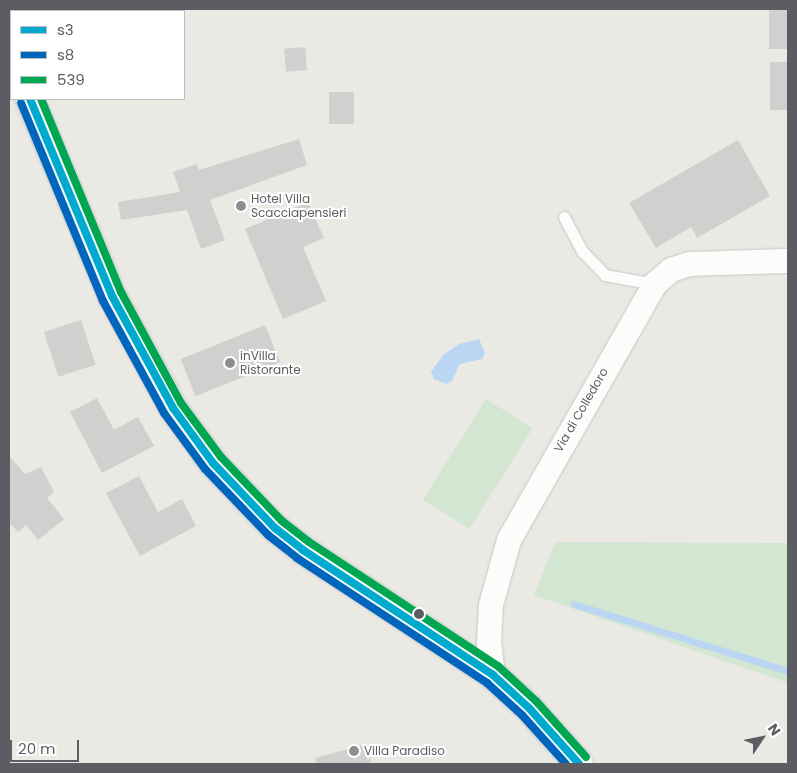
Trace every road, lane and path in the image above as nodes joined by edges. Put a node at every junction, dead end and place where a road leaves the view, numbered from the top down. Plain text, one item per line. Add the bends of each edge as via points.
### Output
1 (30, 100) edge
2 (564, 217) dead end
3 (788, 261) edge
4 (654, 284) junction
5 (493, 675) junction
6 (579, 764) edge

1 - 5 street via 112,296 173,408 207,456 269,523 303,550
2 - 4 lane via 583,252 605,275
3 - 4 street, Via di Colledoro via 690,264 671,270
4 - 5 street, Via di Colledoro via 510,540 497,576 489,616
5 - 6 street via 529,708

